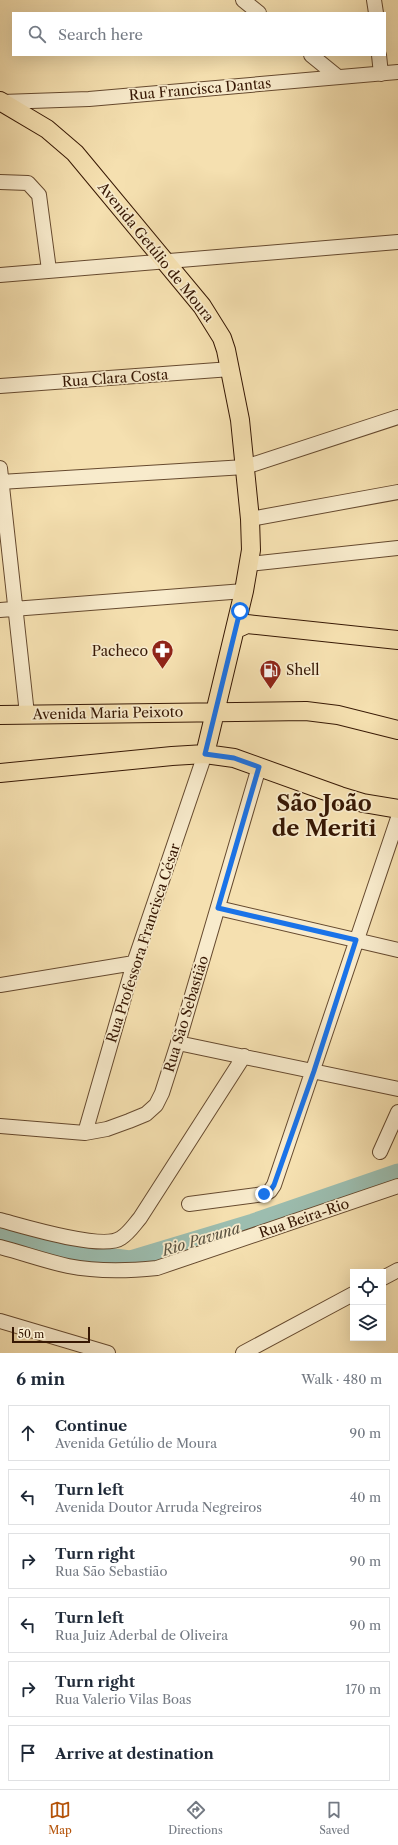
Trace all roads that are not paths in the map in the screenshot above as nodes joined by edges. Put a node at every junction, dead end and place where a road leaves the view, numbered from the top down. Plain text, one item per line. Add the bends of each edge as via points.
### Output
1 (243, 0) edge
2 (374, 0) edge
3 (258, 12) edge
4 (376, 12) edge
5 (311, 56) edge
6 (379, 56) edge
7 (398, 72) edge
8 (381, 74) junction
9 (338, 77) junction
10 (1, 101) edge
11 (0, 182) edge
12 (398, 242) edge
13 (166, 262) junction
14 (49, 270) junction
15 (0, 275) edge
16 (231, 369) junction
17 (0, 386) edge
18 (398, 418) edge
19 (245, 467) junction
20 (0, 477) edge
21 (398, 492) edge
22 (250, 519) junction
23 (398, 548) edge
24 (250, 564) junction
25 (244, 591) junction
26 (15, 609) junction
27 (0, 610) edge
28 (241, 622) junction
29 (398, 640) edge
30 (215, 711) junction
31 (27, 714) junction
32 (0, 715) edge
33 (398, 730) edge
34 (205, 754) junction
35 (259, 767) junction
36 (0, 773) edge
37 (396, 814) edge
38 (218, 908) junction
39 (356, 940) junction
40 (398, 950) edge
41 (134, 963) junction
42 (0, 985) edge
43 (178, 1043) junction
44 (244, 1056) junction
45 (314, 1071) junction
46 (398, 1089) edge
47 (398, 1112) edge
48 (0, 1126) edge
49 (86, 1133) junction
50 (380, 1152) dead end
51 (398, 1186) edge
52 (189, 1204) dead end
53 (0, 1220) edge
54 (0, 1247) edge
55 (398, 1270) edge
56 (386, 1276) edge
57 (350, 1296) edge
58 (0, 1321) edge
59 (108, 1353) edge
60 (244, 1353) edge

1 - 3 street
2 - 4 street
5 - 9 street
6 - 8 street
7 - 8 street, Rua Francisca Dantas
8 - 9 street, Rua Francisca Dantas
9 - 10 street, Rua Francisca Dantas via 89,99
10 - 13 main road, Avenida Getúlio de Moura via 47,129 75,153
11 - 14 street via 28,182 39,195
12 - 13 street
13 - 14 street
13 - 16 main road, Avenida Getúlio de Moura via 202,306 222,338
14 - 15 street
16 - 17 street, Rua Clara Costa
16 - 19 main road, Avenida Getúlio de Moura
18 - 19 street
19 - 20 street
19 - 22 main road, Avenida Getúlio de Moura
20 - 26 street
21 - 22 street
22 - 24 main road, Avenida Getúlio de Moura
23 - 24 street
24 - 25 main road, Avenida Getúlio de Moura
25 - 26 street
25 - 28 main road, Avenida Getúlio de Moura
26 - 27 street
26 - 31 street
28 - 29 main road
28 - 30 main road, Avenida Getúlio de Moura
30 - 31 main road, Avenida Maria Peixoto
30 - 33 main road, Avenida Maria Peixoto via 306,711 338,715
30 - 34 main road, Avenida Getúlio de Moura
31 - 32 main road, Avenida Maria Peixoto
34 - 35 main road via 234,758
34 - 36 main road
34 - 41 street, Rua Professora Francisca César
35 - 37 main road
35 - 38 street, Rua São Sebastião
37 - 39 street
38 - 39 street
38 - 43 street, Rua São Sebastião
39 - 40 street
39 - 45 street
41 - 42 street
41 - 49 street, Rua Professora Francisca César
43 - 44 street
43 - 49 street, Rua São Sebastião via 156,1105 146,1114 129,1121
44 - 45 street
44 - 53 street via 140,1218 121,1239 109,1242 91,1241
45 - 46 street
45 - 52 street via 270,1191 264,1194
47 - 50 street
48 - 49 street, Rua São Sebastião
51 - 54 street, Rua Beira-Rio via 158,1268 130,1271 99,1270 69,1266
55 - 56 street
57 - 60 street
58 - 59 street

